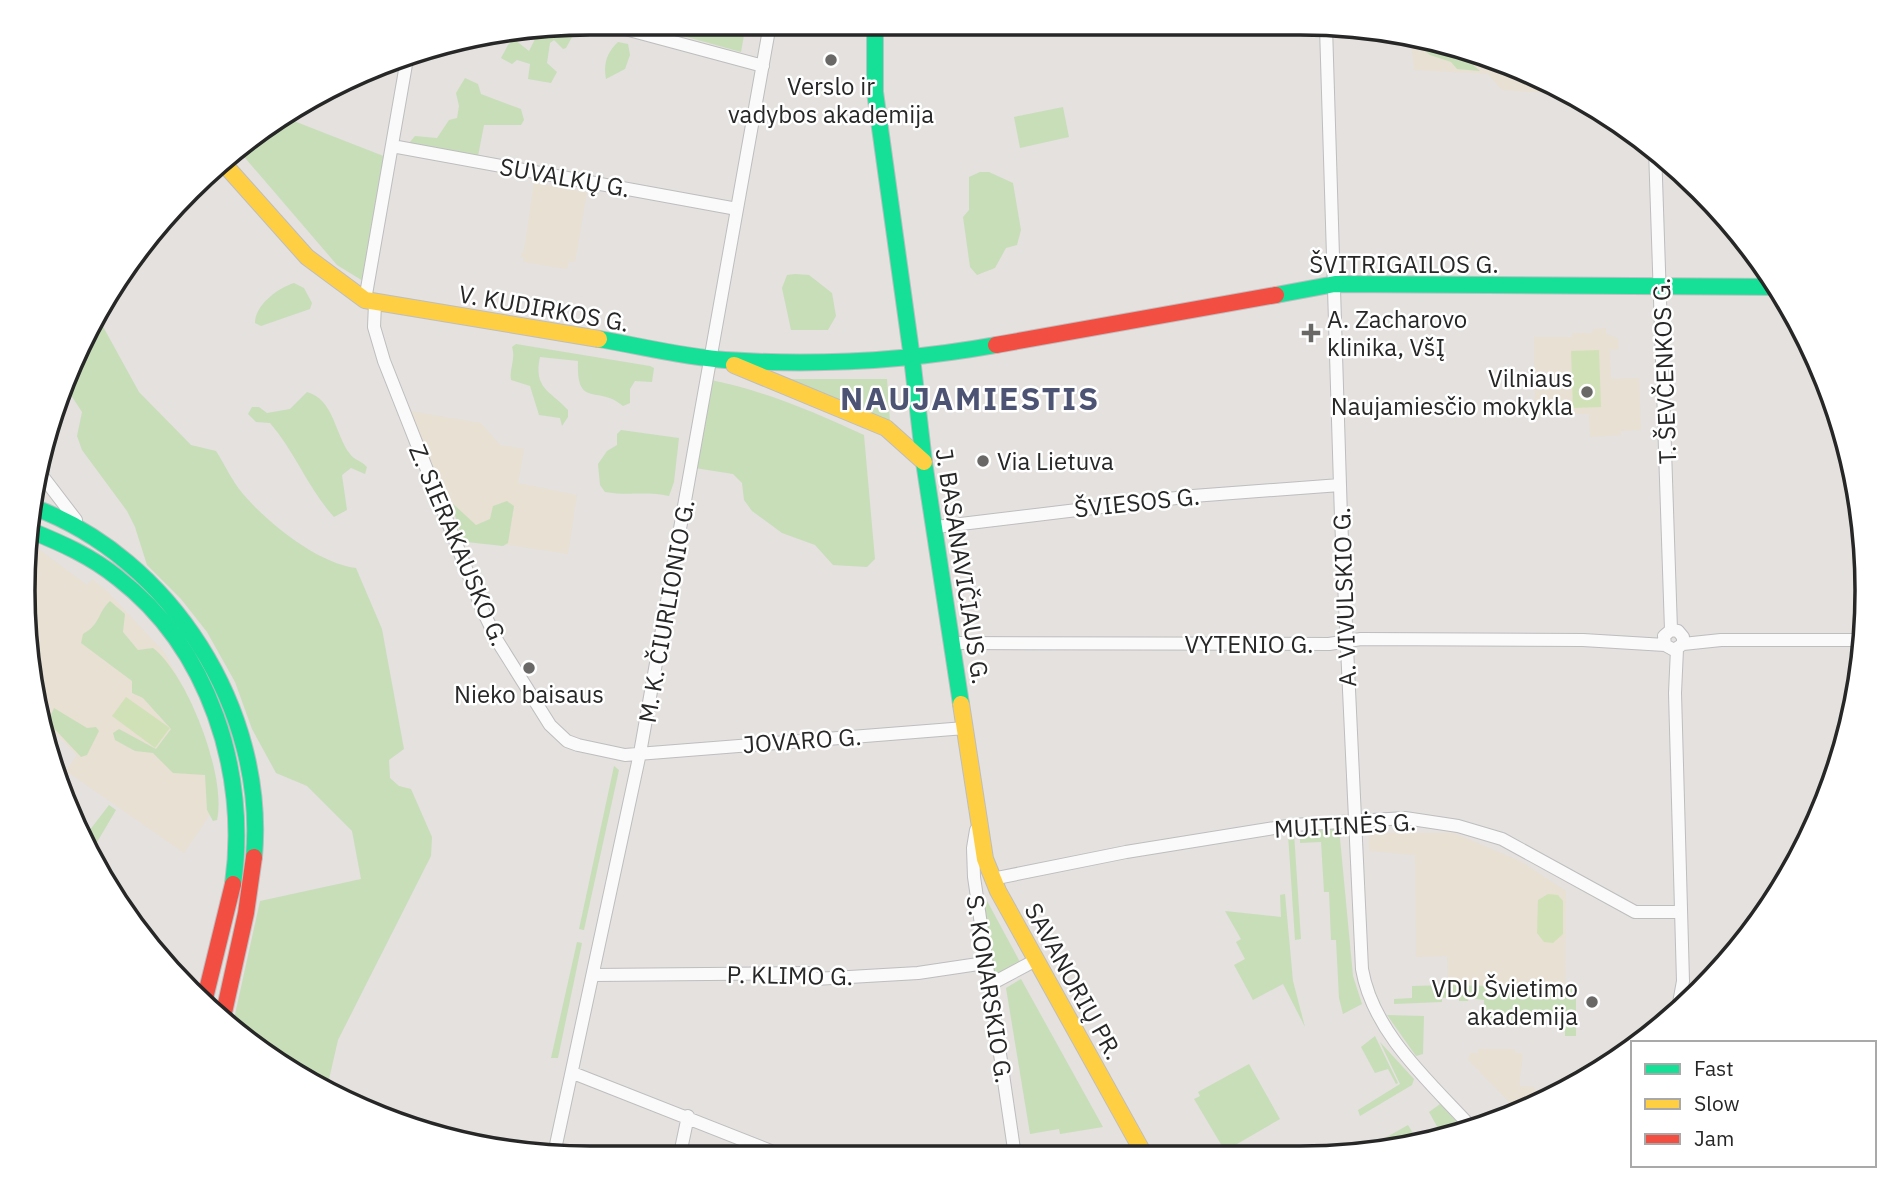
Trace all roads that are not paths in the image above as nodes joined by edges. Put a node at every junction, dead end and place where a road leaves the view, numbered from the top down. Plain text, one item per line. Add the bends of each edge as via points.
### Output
1 (648, 35) edge
2 (768, 35) edge
3 (875, 35) edge
4 (1326, 36) edge
5 (406, 66) edge
6 (763, 66) junction
7 (392, 146) junction
8 (1656, 164) edge
9 (229, 169) edge
10 (737, 209) junction
11 (1335, 284) junction
12 (1660, 286) junction
13 (1764, 287) edge
14 (370, 301) junction
15 (912, 358) junction
16 (717, 360) junction
17 (924, 462) junction
18 (46, 481) edge
19 (1340, 485) junction
20 (41, 511) edge
21 (936, 527) junction
22 (82, 529) junction
23 (38, 533) edge
24 (1674, 640) junction
25 (1853, 640) edge
26 (1346, 641) junction
27 (953, 643) junction
28 (965, 728) junction
29 (640, 753) junction
30 (1353, 820) junction
31 (977, 823) junction
32 (992, 879) junction
33 (1681, 912) junction
34 (1036, 960) junction
35 (985, 963) junction
36 (593, 975) junction
37 (991, 984) junction
38 (1686, 988) edge
39 (207, 991) edge
40 (225, 1009) edge
41 (573, 1073) junction
42 (688, 1116) junction
43 (1465, 1121) edge
44 (556, 1145) edge
45 (682, 1146) edge
46 (760, 1146) edge
47 (1014, 1146) edge
48 (1139, 1146) edge

1 - 6 street
2 - 6 street, M. K. ČIURLIONIO G.
3 - 15 main road, J. BASANAVIČIAUS G. via 874,82
4 - 11 street, A. VIVULSKIO G.
5 - 7 street, Z. SIERAKAUSKO G.
6 - 10 street, M. K. ČIURLIONIO G.
7 - 10 street, SUVALKŲ G.
7 - 14 street, Z. SIERAKAUSKO G.
8 - 12 street, T. ŠEVČENKOS G.
9 - 14 main road, V. KUDIRKOS G. via 308,260 340,287
10 - 16 street, M. K. ČIURLIONIO G.
11 - 12 main road, ŠVITRIGAILOS G.
11 - 15 main road, ŠVITRIGAILOS G.
11 - 19 street, A. VIVULSKIO G.
12 - 13 main road, ŠVITRIGAILOS G.
12 - 24 street, T. ŠEVČENKOS G.
14 - 16 main road, V. KUDIRKOS G.
14 - 29 street, Z. SIERAKAUSKO G. via 384,361 498,642 558,734 578,745 625,755
15 - 16 main road, V. KUDIRKOS G.
15 - 17 main road, J. BASANAVIČIAUS G.
16 - 17 main road via 886,428
16 - 29 street, M. K. ČIURLIONIO G.
17 - 21 main road, J. BASANAVIČIAUS G.
18 - 22 street
19 - 21 street, ŠVIESOS G. via 1193,496
19 - 26 street, A. VIVULSKIO G.
20 - 22 main road
21 - 27 main road, J. BASANAVIČIAUS G.
22 - 40 main road via 147,579 191,631 219,676 246,746 255,850
23 - 39 main road via 95,559 136,594 192,662 218,717 234,778 237,849 231,895
24 - 25 street, VYTENIO G.
24 - 26 street, VYTENIO G.
24 - 33 street, T. ŠEVČENKOS G.
26 - 27 street, VYTENIO G.
26 - 30 street, A. VIVULSKIO G.
27 - 28 main road, J. BASANAVIČIAUS G.
28 - 29 street, JOVARO G.
28 - 31 main road, J. BASANAVIČIAUS G.
29 - 36 street, M. K. ČIURLIONIO G.
30 - 32 street, MUITINĖS G. via 1170,844
30 - 33 street, MUITINĖS G. via 1405,818 1481,831 1635,912
30 - 43 street, A. VIVULSKIO G. via 1362,969 1372,1005 1386,1030
31 - 32 main road, SAVANORIŲ PR.
31 - 35 street, S. KONARSKIO G. via 974,877
32 - 34 main road, SAVANORIŲ PR.
33 - 38 street, T. ŠEVČENKOS G.
34 - 37 street
34 - 48 main road, SAVANORIŲ PR.
35 - 36 street, P. KLIMO G. via 918,973 815,979 808,973
35 - 37 street, S. KONARSKIO G.
36 - 41 street, M. K. ČIURLIONIO G.
37 - 47 street, S. KONARSKIO G.
41 - 42 street
41 - 44 street, M. K. ČIURLIONIO G.
42 - 45 street
42 - 46 street

